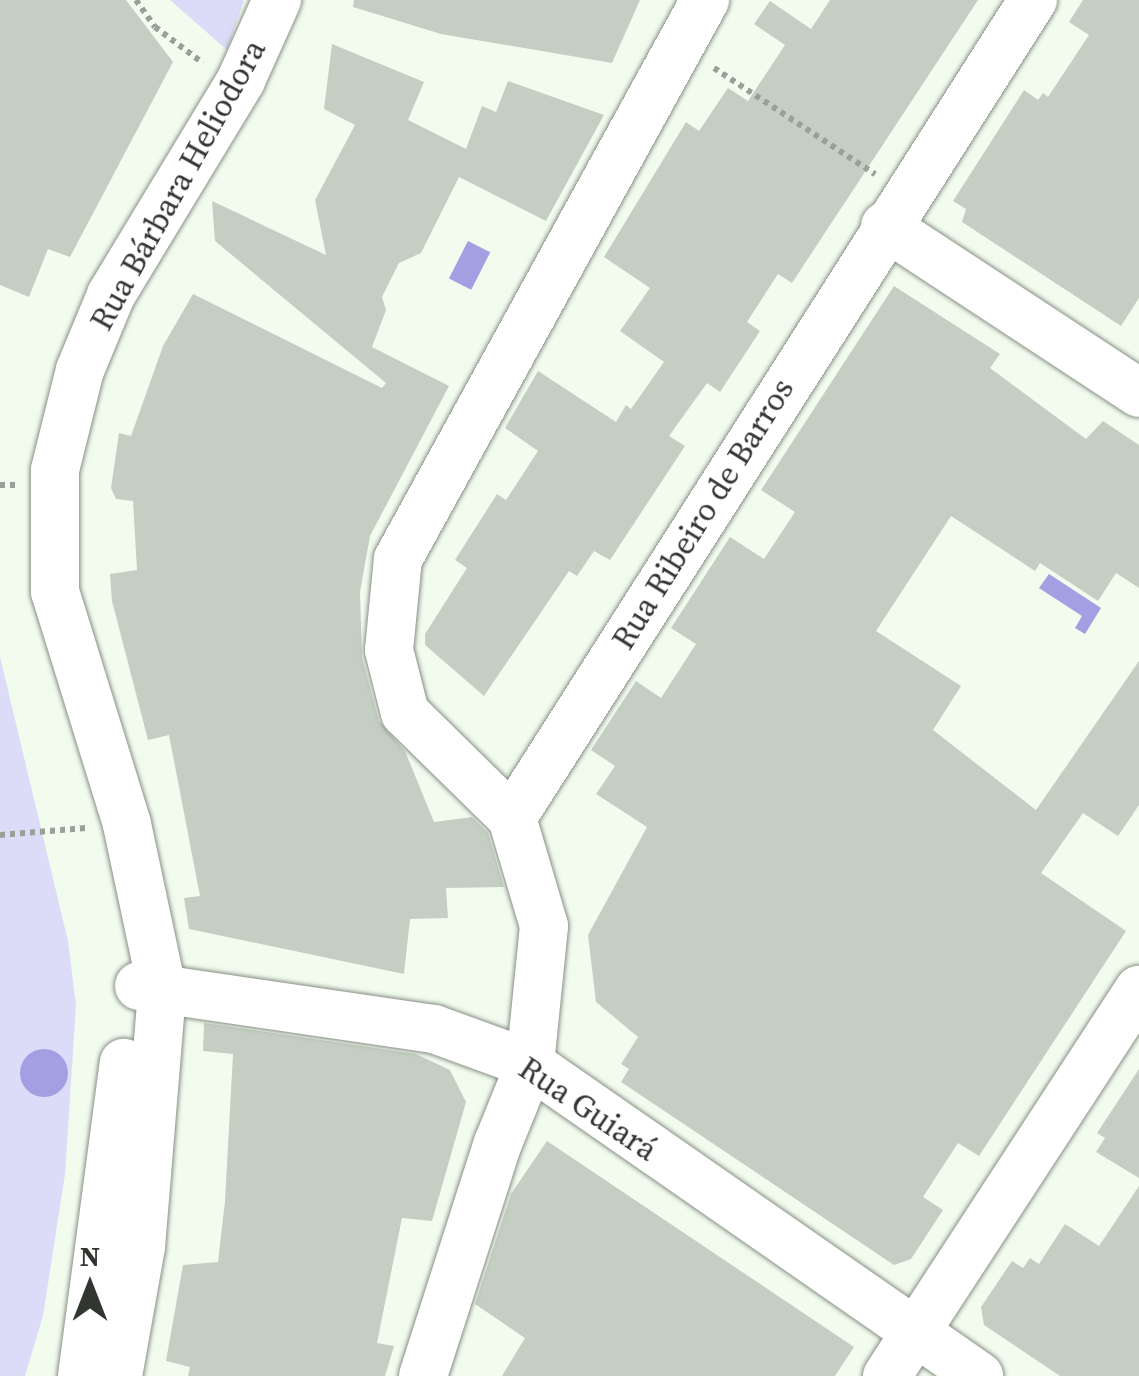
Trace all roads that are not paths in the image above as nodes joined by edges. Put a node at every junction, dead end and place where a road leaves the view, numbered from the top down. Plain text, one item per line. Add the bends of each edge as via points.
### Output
1 (277, 0) edge
2 (705, 0) edge
3 (1033, 0) edge
4 (885, 226) junction
5 (1139, 393) edge
6 (512, 818) junction
7 (151, 976) junction
8 (1139, 990) edge
9 (530, 1064) junction
10 (915, 1333) junction
11 (82, 1376) edge
12 (118, 1376) edge
13 (423, 1376) edge
14 (887, 1376) edge
15 (978, 1376) edge

1 - 7 street, Rua Bárbara Heliodora via 241,80 111,295 80,370 55,470 55,592 127,824
2 - 6 street via 398,559 388,650 406,714
3 - 4 street, Rua Ribeiro de Barros
4 - 5 street
4 - 6 street, Rua Ribeiro de Barros
6 - 9 street via 544,926
7 - 9 street, Rua Guiará via 434,1030
7 - 11 street, Rua Bárbara Heliodora
7 - 12 street, Rua Bárbara Heliodora via 141,1247
8 - 10 street
9 - 10 street, Rua Guiará
9 - 13 street
10 - 14 street
10 - 15 street, Rua Guiará

